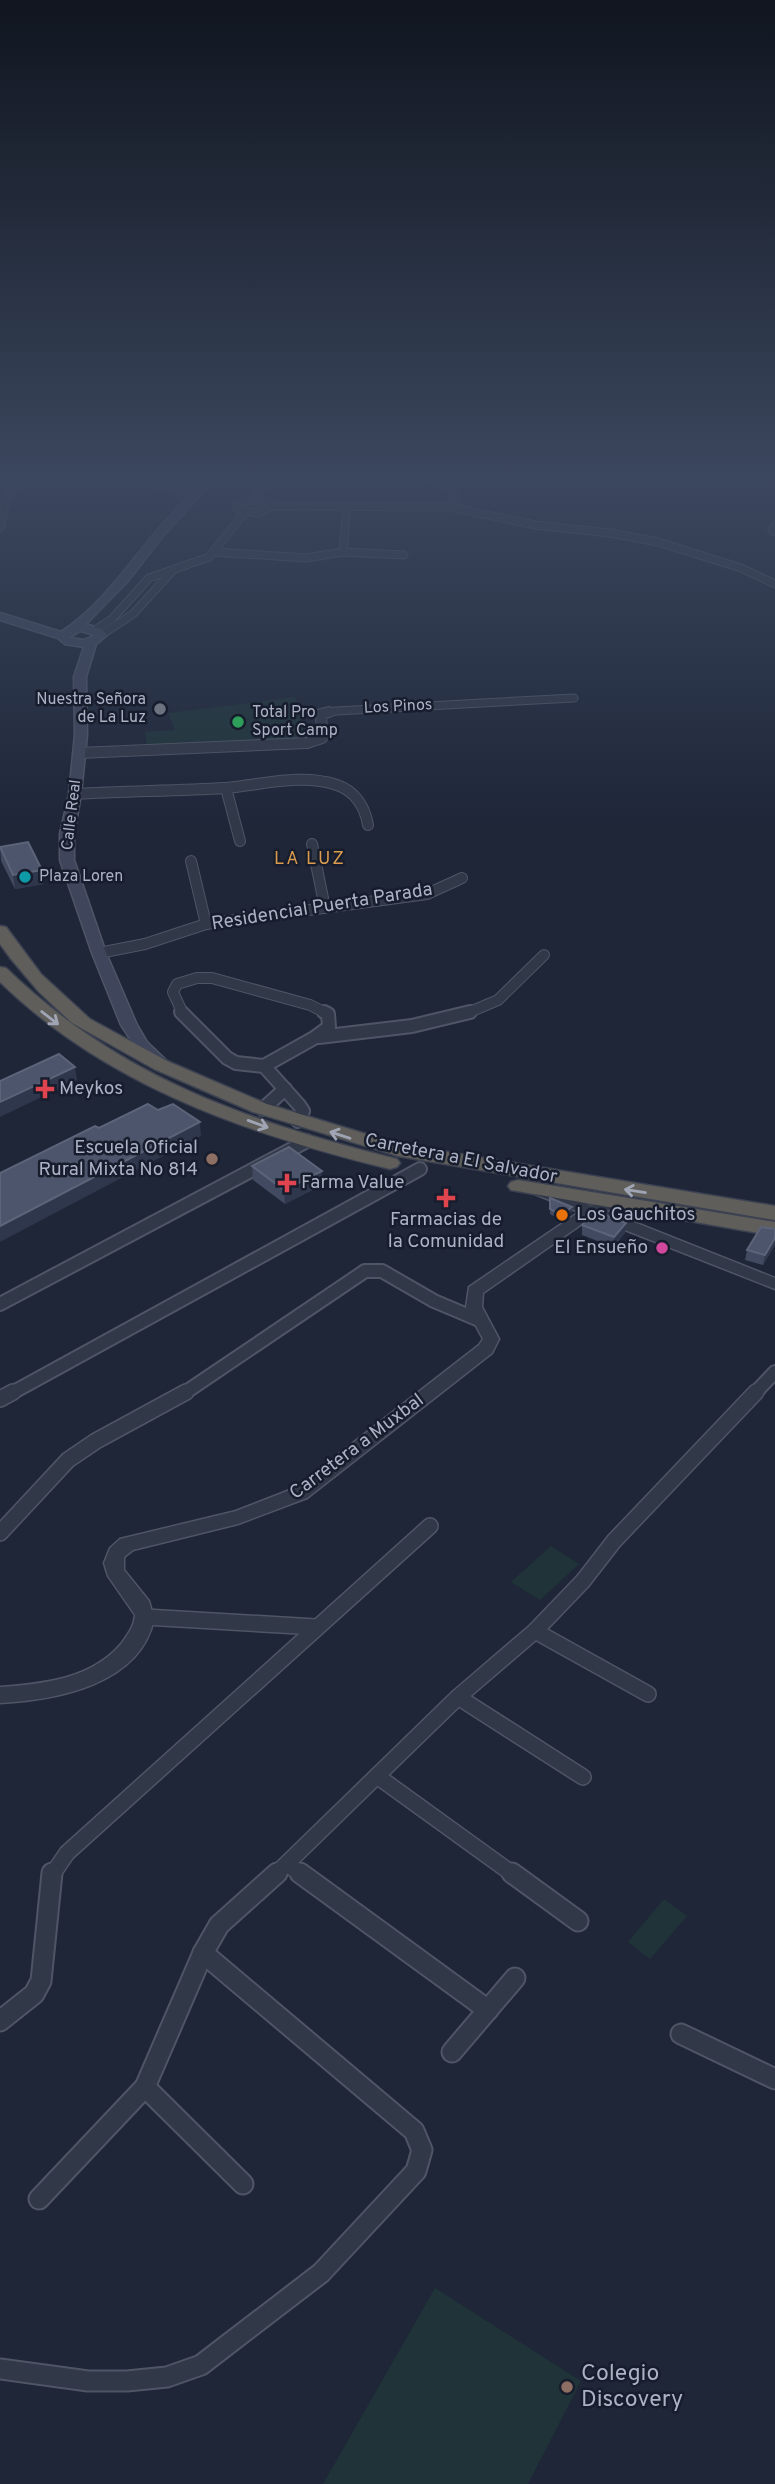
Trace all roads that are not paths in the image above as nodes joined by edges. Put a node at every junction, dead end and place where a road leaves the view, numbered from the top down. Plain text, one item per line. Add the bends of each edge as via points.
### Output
1 (110, 593) edge
2 (136, 593) edge
3 (155, 593) edge
4 (0, 616) edge
5 (43, 629) junction
6 (89, 631) junction
7 (66, 639) junction
8 (80, 677) junction
9 (574, 698) dead end
10 (79, 752) junction
11 (226, 788) junction
12 (75, 794) junction
13 (368, 825) dead end
14 (240, 841) dead end
15 (312, 844) dead end
16 (191, 861) dead end
17 (462, 878) dead end
18 (325, 908) junction
19 (206, 924) junction
20 (0, 931) edge
21 (99, 953) junction
22 (544, 955) dead end
23 (0, 972) edge
24 (129, 1026) junction
25 (102, 1033) junction
26 (319, 1037) junction
27 (264, 1066) junction
28 (169, 1070) junction
29 (285, 1089) junction
30 (263, 1109) junction
31 (298, 1121) junction
32 (307, 1141) junction
33 (419, 1169) junction
34 (536, 1189) junction
35 (616, 1203) junction
36 (591, 1211) junction
37 (775, 1213) edge
38 (775, 1229) edge
39 (775, 1284) edge
40 (0, 1304) edge
41 (479, 1320) junction
42 (775, 1372) edge
43 (0, 1399) edge
44 (430, 1527) dead end
45 (0, 1534) edge
46 (145, 1617) junction
47 (316, 1627) junction
48 (536, 1631) junction
49 (648, 1694) dead end
50 (0, 1695) edge
51 (458, 1697) junction
52 (377, 1776) junction
53 (583, 1777) dead end
54 (287, 1864) junction
55 (578, 1921) dead end
56 (203, 1953) junction
57 (515, 1978) dead end
58 (488, 2010) junction
59 (0, 2021) edge
60 (681, 2034) dead end
61 (452, 2052) dead end
62 (775, 2079) edge
63 (145, 2087) junction
64 (243, 2183) dead end
65 (39, 2199) dead end
66 (0, 2369) edge

1 - 6 main road, Calle Real via 99,605
2 - 6 street via 112,619
3 - 6 street via 119,625
4 - 5 main road
5 - 6 main road
5 - 7 main road
6 - 7 main road
6 - 7 main road
6 - 8 main road, Calle Real
7 - 8 main road, Calle Real
8 - 10 main road, Calle Real
9 - 10 street, Los Pinos via 336,710 321,714 322,738 307,743
10 - 12 main road, Calle Real
11 - 12 street
11 - 13 street via 288,780 339,786 359,801
11 - 14 street
12 - 21 main road, Calle Real via 67,860
15 - 18 street
16 - 19 street
17 - 18 street, Residencial Puerta Parada via 427,894
18 - 19 street, Residencial Puerta Parada
19 - 21 street, Residencial Puerta Parada
20 - 25 highway, Carretera a El Salvador via 40,986 80,1021
21 - 24 main road, Calle Real
22 - 26 street via 497,1000 473,1011 375,1032
23 -> 32 highway, Carretera a El Salvador via 63,1028 139,1076
24 - 25 main road
24 - 28 main road, Calle Real via 148,1053
25 - 28 highway, Carretera a El Salvador
26 - 27 street
26 - 27 street via 330,1020 320,1008 212,978 177,984 173,992 179,1010 227,1058
27 - 29 street
28 - 30 highway, Carretera a El Salvador
29 - 30 street
29 - 31 street via 303,1111
30 - 31 highway, Carretera a El Salvador
37 -> 31 highway, Carretera a El Salvador via 456,1162
32 - 33 highway, Carretera a El Salvador
32 - 40 street
33 - 34 highway, Carretera a El Salvador
33 - 43 street
34 - 35 highway, Carretera a El Salvador
34 - 36 street
35 - 36 street, Carretera a Muxbal
35 - 38 highway, Carretera a El Salvador
36 - 39 street
36 - 41 street, Carretera a Muxbal via 475,1291 472,1300
41 - 45 street via 382,1271 365,1271 183,1393 69,1459
41 - 46 street, Carretera a Muxbal via 491,1339 486,1349 301,1493 234,1518 121,1548 115,1557 115,1571
42 - 48 street via 614,1541
44 - 47 street
46 - 47 street
46 - 50 street via 132,1645 100,1672 38,1694
47 - 59 street via 53,1870 41,1980 34,1994
48 - 49 street
48 - 51 street
51 - 52 street
51 - 53 street
52 - 54 street
52 - 55 street
54 - 56 street via 219,1925
54 - 58 street
56 - 63 street
56 - 66 street via 414,2131 424,2146 416,2171 321,2273 201,2365 167,2377 127,2381 88,2381
57 - 58 street
58 - 61 street
60 - 62 street
63 - 64 street
63 - 65 street

